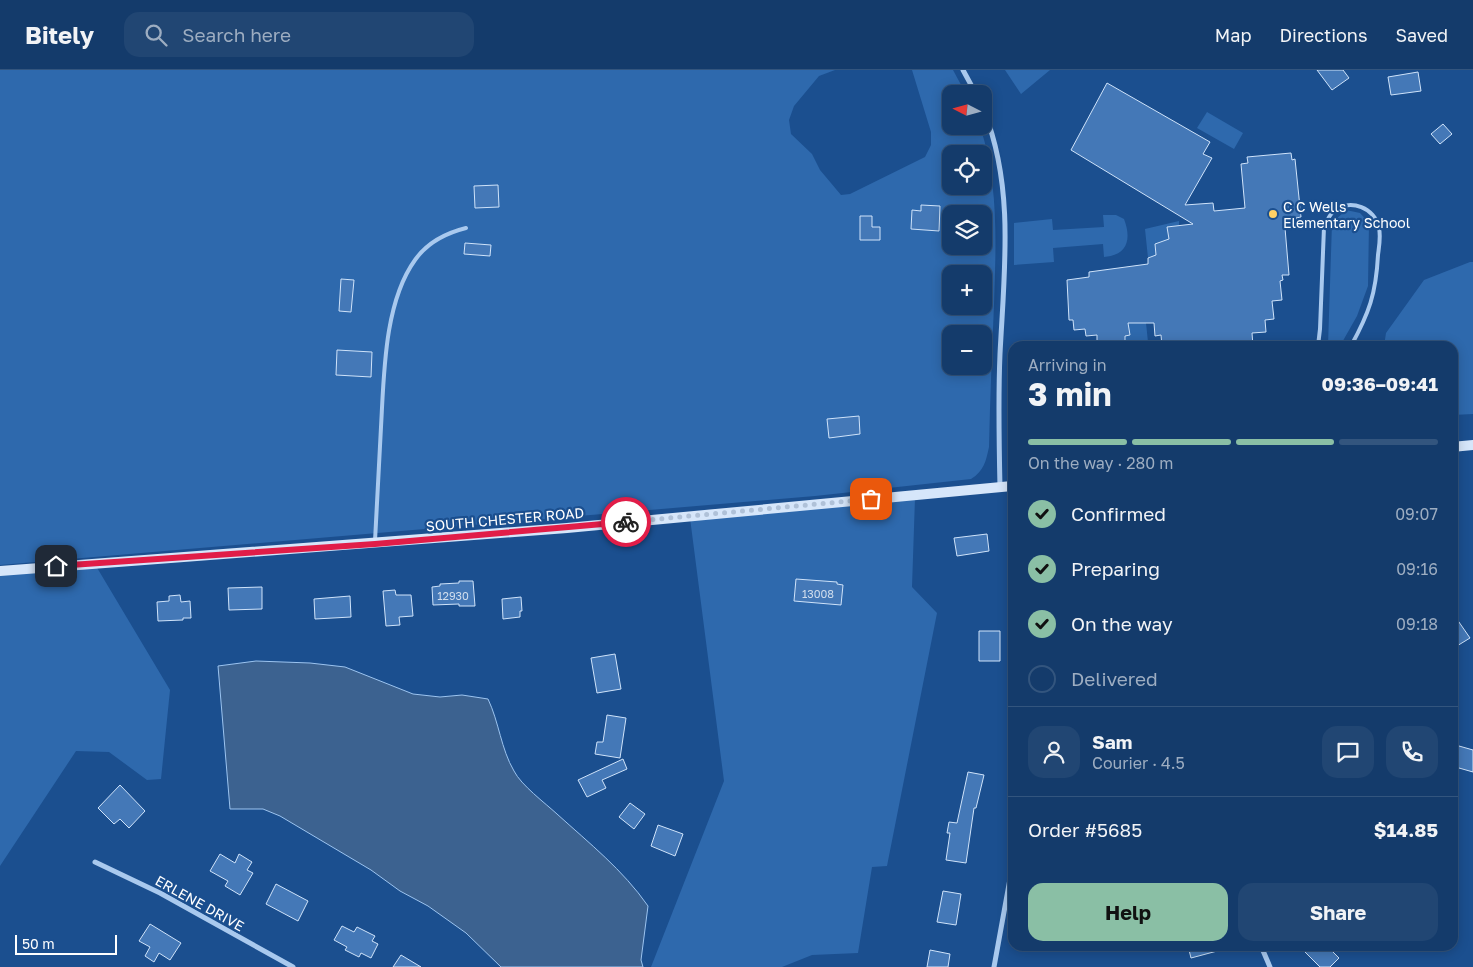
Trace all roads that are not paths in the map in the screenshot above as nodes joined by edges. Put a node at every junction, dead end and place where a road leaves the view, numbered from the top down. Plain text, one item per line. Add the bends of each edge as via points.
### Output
1 (963, 70) edge
2 (971, 85) edge
3 (992, 133) edge
4 (466, 228) dead end
5 (1319, 341) edge
6 (1354, 341) edge
7 (1473, 445) edge
8 (1458, 446) edge
9 (1008, 486) edge
10 (1000, 487) junction
11 (375, 544) junction
12 (0, 571) edge
13 (94, 862) dead end
14 (1008, 890) edge
15 (1263, 951) edge
16 (293, 967) edge
17 (994, 967) edge
18 (1270, 967) edge

1 - 2 street
3 - 10 street via 999,157 1004,204 998,429
4 - 11 lane via 429,245 416,258 399,292 386,353
5 - 6 lane via 1324,227 1334,211 1352,205 1370,212 1377,220 1380,233 1377,281 1372,302
7 - 8 street
9 - 10 street, SOUTH CHESTER ROAD
10 - 11 street, SOUTH CHESTER ROAD
11 - 12 street, SOUTH CHESTER ROAD
13 - 16 street, ERLENE DRIVE via 160,893
14 - 17 street
15 - 18 street

